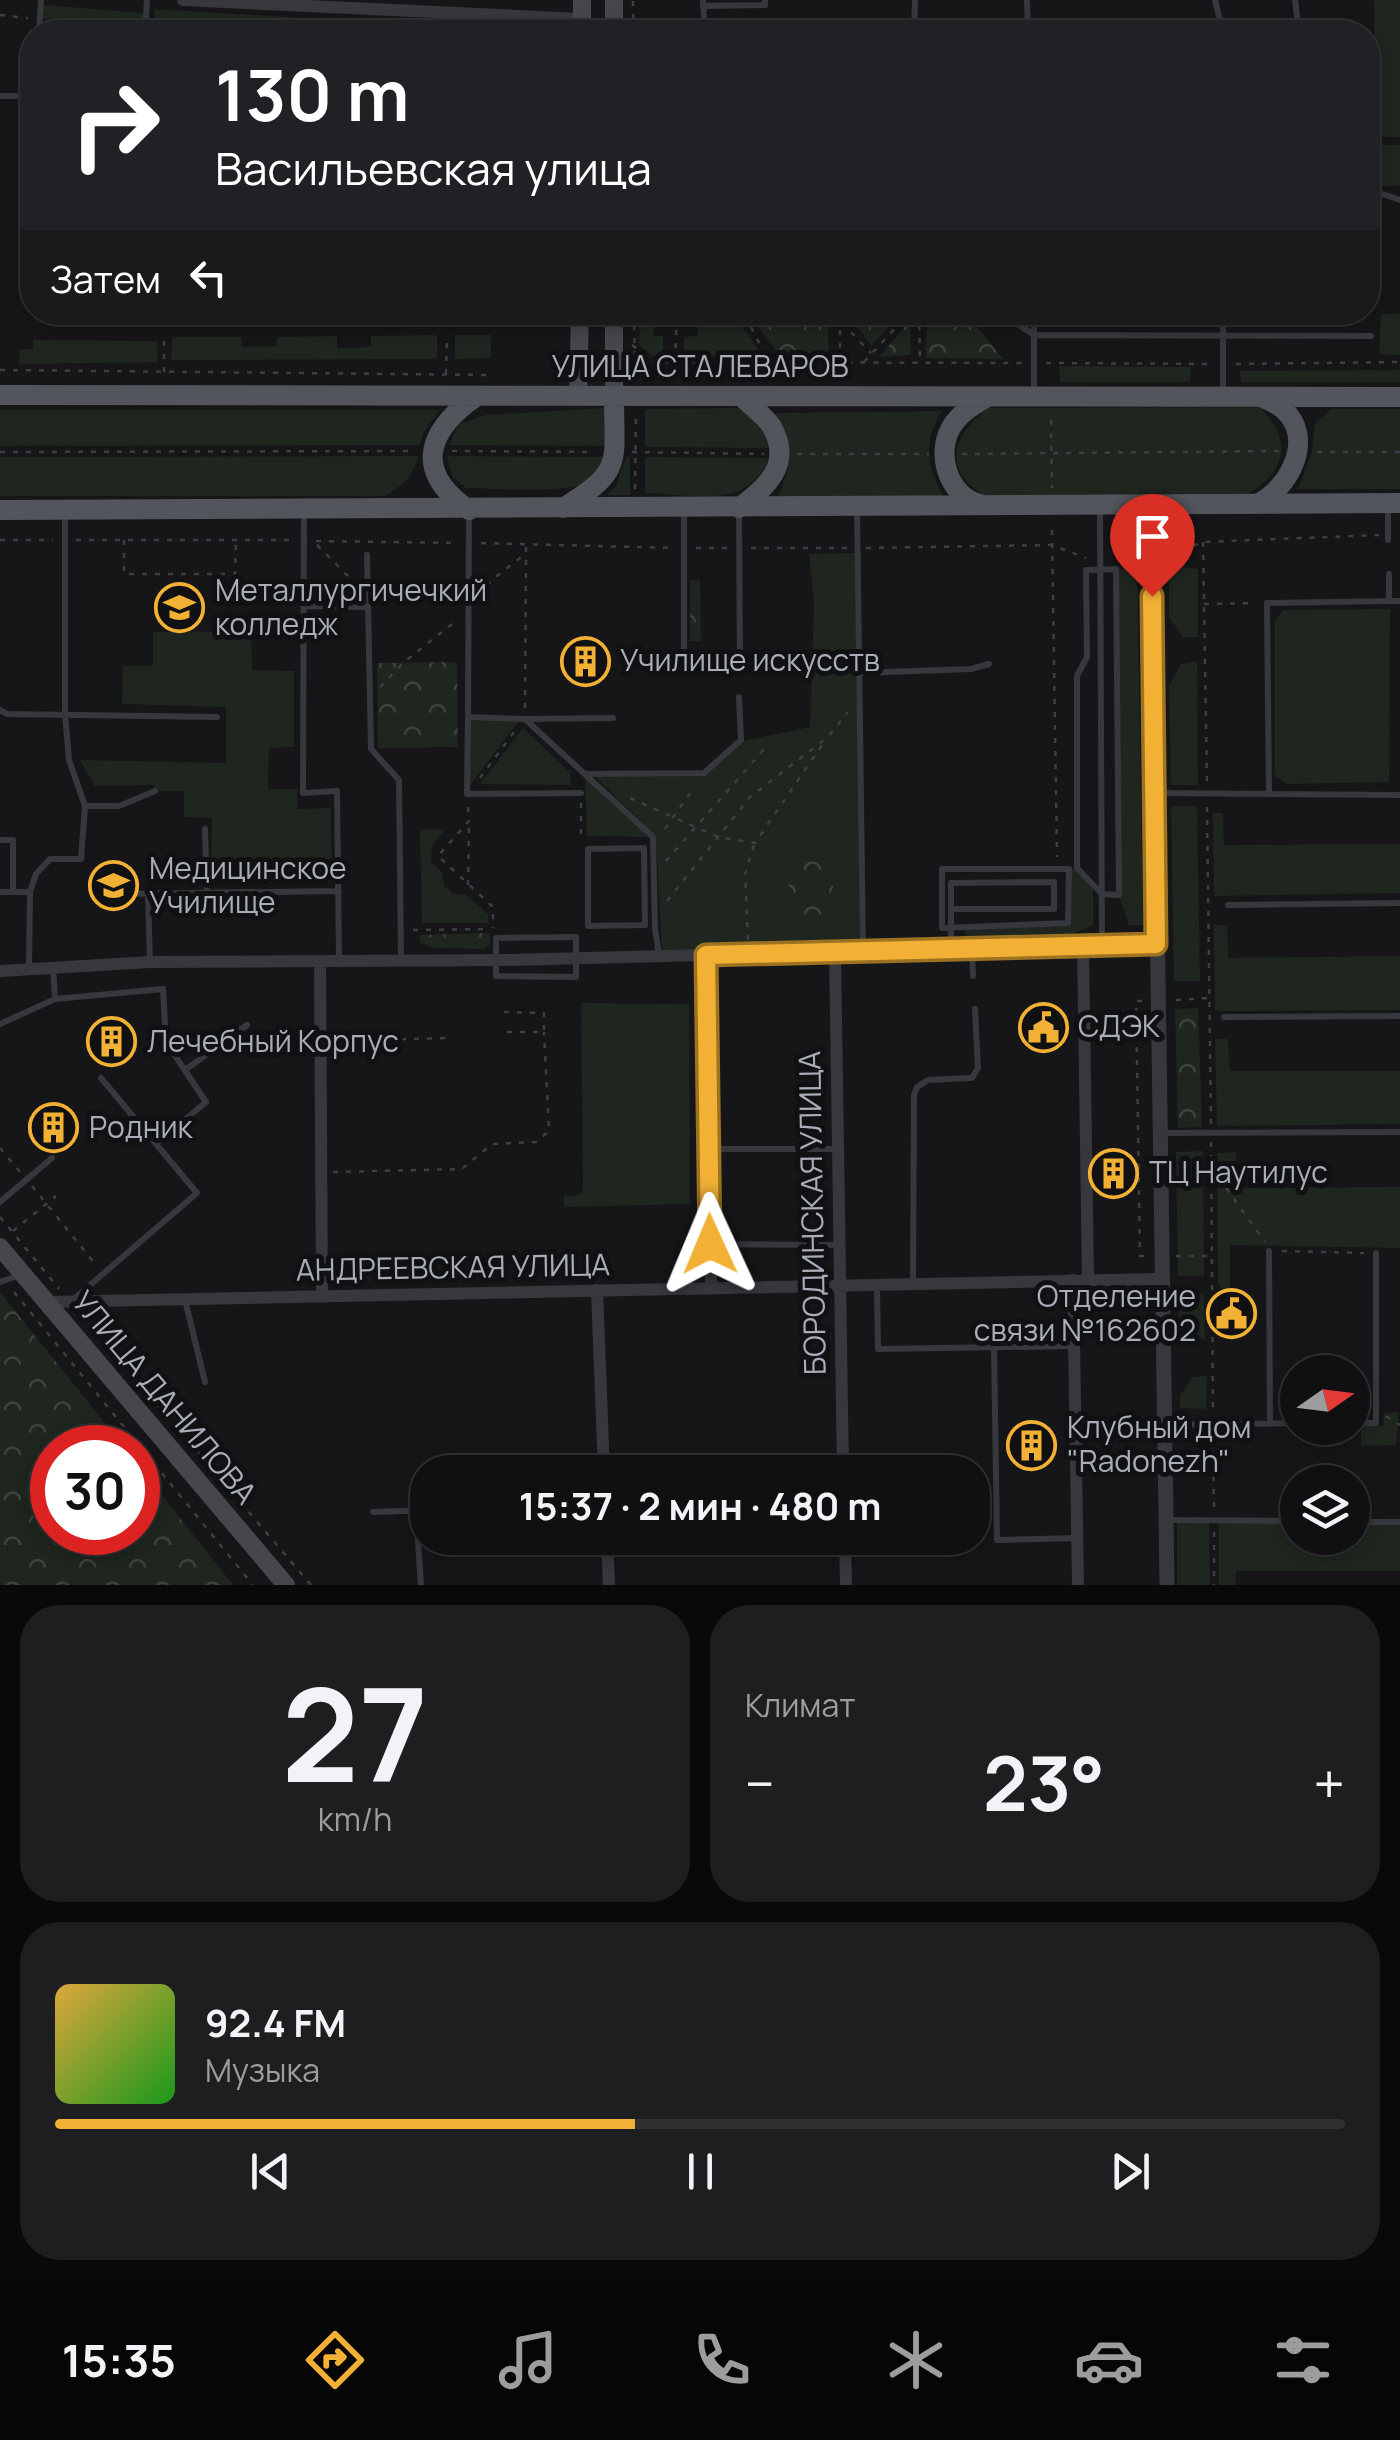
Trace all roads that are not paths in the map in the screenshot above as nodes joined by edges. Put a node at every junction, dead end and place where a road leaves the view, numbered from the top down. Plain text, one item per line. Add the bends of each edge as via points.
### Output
1 (182, 0) edge
2 (765, 0) edge
3 (306, 3) edge
4 (703, 3) edge
5 (582, 17) edge
6 (580, 325) edge
7 (614, 325) edge
8 (1018, 325) edge
9 (1034, 325) edge
10 (1222, 325) edge
11 (1034, 335) junction
12 (1222, 336) junction
13 (1371, 336) dead end
14 (0, 395) edge
15 (578, 396) junction
16 (988, 396) junction
17 (1034, 396) junction
18 (1222, 396) junction
19 (614, 397) junction
20 (1261, 397) junction
21 (1400, 397) edge
22 (474, 398) junction
23 (743, 398) junction
24 (1255, 504) junction
25 (1394, 504) edge
26 (1151, 505) junction
27 (990, 506) junction
28 (1100, 506) junction
29 (857, 507) junction
30 (684, 508) junction
31 (739, 508) junction
32 (562, 509) junction
33 (0, 510) edge
34 (65, 510) junction
35 (304, 510) junction
36 (469, 510) junction
37 (1388, 537) road end
38 (367, 554) dead end
39 (1100, 570) junction
40 (1388, 574) dead end
41 (1388, 601) junction
42 (1400, 601) edge
43 (303, 606) junction
44 (368, 606) junction
45 (684, 652) dead end
46 (989, 664) dead end
47 (740, 669) dead end
48 (860, 673) junction
49 (739, 697) dead end
50 (0, 710) edge
51 (65, 713) junction
52 (217, 717) dead end
53 (468, 717) junction
54 (614, 718) dead end
55 (525, 719) junction
56 (587, 774) junction
57 (155, 791) dead end
58 (580, 793) road end
59 (1154, 793) junction
60 (1269, 794) junction
61 (1400, 795) edge
62 (85, 806) junction
63 (205, 829) dead end
64 (0, 840) edge
65 (0, 892) edge
66 (13, 892) junction
67 (30, 892) junction
68 (338, 892) junction
69 (117, 894) dead end
70 (207, 894) junction
71 (1102, 894) junction
72 (148, 895) junction
73 (1400, 903) edge
74 (645, 905) junction
75 (656, 905) junction
76 (1228, 905) dead end
77 (951, 909) junction
78 (951, 928) junction
79 (1156, 944) junction
80 (1102, 945) junction
81 (1083, 946) junction
82 (972, 948) junction
83 (951, 949) junction
84 (863, 951) junction
85 (835, 952) junction
86 (706, 955) junction
87 (659, 956) junction
88 (576, 958) junction
89 (401, 960) junction
90 (496, 960) junction
91 (320, 961) junction
92 (339, 961) junction
93 (150, 962) junction
94 (53, 966) junction
95 (29, 967) junction
96 (0, 970) edge
97 (973, 976) dead end
98 (55, 998) junction
99 (975, 1009) dead end
100 (1400, 1016) edge
101 (1224, 1017) dead end
102 (0, 1024) edge
103 (247, 1026) dead end
104 (185, 1070) junction
105 (101, 1078) dead end
106 (1400, 1132) edge
107 (1158, 1133) junction
108 (156, 1144) junction
109 (709, 1148) junction
110 (837, 1149) junction
111 (52, 1158) dead end
112 (0, 1202) edge
113 (710, 1244) junction
114 (838, 1245) junction
115 (0, 1247) edge
116 (1270, 1251) road end
117 (1376, 1253) road end
118 (9, 1279) edge
119 (1160, 1279) junction
120 (1080, 1280) junction
121 (877, 1284) junction
122 (913, 1284) junction
123 (838, 1285) junction
124 (711, 1287) junction
125 (597, 1290) junction
126 (322, 1296) junction
127 (184, 1299) junction
128 (47, 1302) junction
129 (70, 1302) junction
130 (1074, 1346) junction
131 (994, 1348) junction
132 (205, 1382) dead end
133 (1270, 1423) junction
134 (1280, 1423) edge
135 (1370, 1423) edge
136 (1164, 1425) junction
137 (603, 1455) edge
138 (843, 1455) edge
139 (410, 1510) edge
140 (373, 1512) dead end
141 (1166, 1520) junction
142 (1280, 1521) edge
143 (1370, 1522) edge
144 (1400, 1522) edge
145 (1078, 1538) junction
146 (419, 1555) edge
147 (608, 1555) edge
148 (845, 1555) edge
149 (286, 1585) edge
150 (421, 1585) edge
151 (609, 1585) edge
152 (846, 1585) edge
153 (1078, 1585) edge
154 (1167, 1585) edge

1 - 3 street
2 - 4 lane
3 - 5 street
6 - 15 main road
7 - 19 main road
8 - 11 lane
9 - 11 lane
10 - 12 lane
11 - 12 lane
11 - 17 lane
12 - 13 lane
12 - 18 lane
14 - 22 main road, УЛИЦА СТАЛЕВАРОВ
15 - 19 main road, УЛИЦА СТАЛЕВАРОВ
15 - 22 main road, УЛИЦА СТАЛЕВАРОВ
16 - 17 main road, УЛИЦА СТАЛЕВАРОВ
16 - 23 main road, УЛИЦА СТАЛЕВАРОВ
16 - 27 main road via 951,427 944,454 954,486 969,501
17 - 18 main road, УЛИЦА СТАЛЕВАРОВ
18 - 20 main road, УЛИЦА СТАЛЕВАРОВ
19 - 23 main road, УЛИЦА СТАЛЕВАРОВ
19 - 32 main road via 607,478
20 - 21 main road, УЛИЦА СТАЛЕВАРОВ
20 - 24 main road via 1284,409 1294,426 1296,452 1285,482
22 - 36 main road via 443,424 433,451 442,489
23 - 31 main road via 772,426 780,454 770,484
24 - 25 main road
24 - 26 main road
25 - 37 lane
26 - 28 main road
26 - 59 street
27 - 28 main road
27 - 29 main road
28 - 39 lane
29 - 31 main road
29 - 48 lane
30 - 31 main road
30 - 32 main road
30 - 45 lane
31 - 47 lane
32 - 36 main road
33 - 34 main road
34 - 35 main road
34 - 51 lane
35 - 36 main road
35 - 43 lane
36 - 53 lane
38 - 44 lane
39 - 71 lane
39 - 71 lane via 1086,570 1086,657 1076,676 1078,868
39 - 71 lane via 1116,569 1119,896
40 - 41 lane
41 - 42 lane
41 - 60 lane via 1267,603
43 - 44 lane
43 - 68 lane via 303,793 337,791
44 - 89 lane via 371,748 399,780
46 - 48 lane
48 - 84 lane
49 - 56 lane via 741,740 704,773
50 - 51 lane
51 - 52 lane
51 - 62 lane via 68,760
53 - 55 lane
53 - 58 lane via 468,794
54 - 55 lane
55 - 56 lane
56 - 75 lane via 653,837
57 - 62 lane via 118,806
59 - 60 lane
59 - 79 street
60 - 61 lane
62 - 67 lane via 81,859 50,859
63 - 70 lane
64 - 66 lane via 12,840
65 - 66 lane
66 - 67 lane
67 - 95 lane
68 - 70 lane
68 - 92 lane
69 - 72 lane
70 - 72 lane
71 - 80 lane
72 - 93 lane
73 - 76 lane
74 - 74 lane via 644,848 588,849 588,926 645,925
74 - 75 lane
75 - 87 lane
77 - 77 lane via 951,882 1054,882 1054,908
77 - 78 lane
78 - 78 lane via 942,928 942,869 1069,869 1068,923
78 - 83 lane
79 - 80 street
79 - 107 street
80 - 81 street
81 - 82 street
81 - 120 street
82 - 83 street
82 - 97 lane
83 - 84 street
84 - 85 street
85 - 86 street
85 - 110 street, БОРОДИНСКАЯ УЛИЦА
86 - 87 street
86 - 109 street
87 - 88 street
88 - 90 street
88 - 90 lane via 576,937 496,938
89 - 90 street
89 - 92 street
91 - 92 street
91 - 93 street
91 - 126 street
93 - 94 street
94 - 95 street
94 - 98 lane
95 - 96 street
98 - 102 lane
98 - 104 lane via 163,989 166,1042
99 - 122 lane via 978,1068 972,1078 928,1080 914,1095
100 - 101 lane
103 - 104 lane
104 - 108 lane via 206,1102
105 - 108 lane
106 - 107 lane
107 - 119 street
108 - 129 lane via 197,1193
109 - 110 lane
109 - 113 street
110 - 114 street, БОРОДИНСКАЯ УЛИЦА
111 - 112 lane
113 - 114 lane
113 - 124 street
114 - 123 street, БОРОДИНСКАЯ УЛИЦА
115 - 118 main road, УЛИЦА ДАНИЛОВА
116 - 133 lane
117 - 135 lane via 1376,1423
118 - 128 main road, УЛИЦА ДАНИЛОВА
119 - 120 street, АНДРЕЕВСКАЯ УЛИЦА
119 - 136 street
120 - 122 street, АНДРЕЕВСКАЯ УЛИЦА
120 - 130 street
121 - 122 street, АНДРЕЕВСКАЯ УЛИЦА
121 - 123 street, АНДРЕЕВСКАЯ УЛИЦА
121 - 131 lane via 878,1350
123 - 124 street, АНДРЕЕВСКАЯ УЛИЦА
123 - 138 street, БОРОДИНСКАЯ УЛИЦА
124 - 125 street, АНДРЕЕВСКАЯ УЛИЦА
125 - 126 street, АНДРЕЕВСКАЯ УЛИЦА
125 - 137 street
126 - 127 street, АНДРЕЕВСКАЯ УЛИЦА
127 - 129 street, АНДРЕЕВСКАЯ УЛИЦА
127 - 132 lane
128 - 129 street, АНДРЕЕВСКАЯ УЛИЦА
128 - 149 main road, УЛИЦА ДАНИЛОВА
130 - 131 lane
130 - 145 street
131 - 145 lane via 997,1540
133 - 134 lane
133 - 136 lane
136 - 141 street
139 - 140 lane
141 - 142 lane
141 - 154 street
143 - 144 lane
145 - 153 street
146 - 150 lane
147 - 151 street
148 - 152 street

